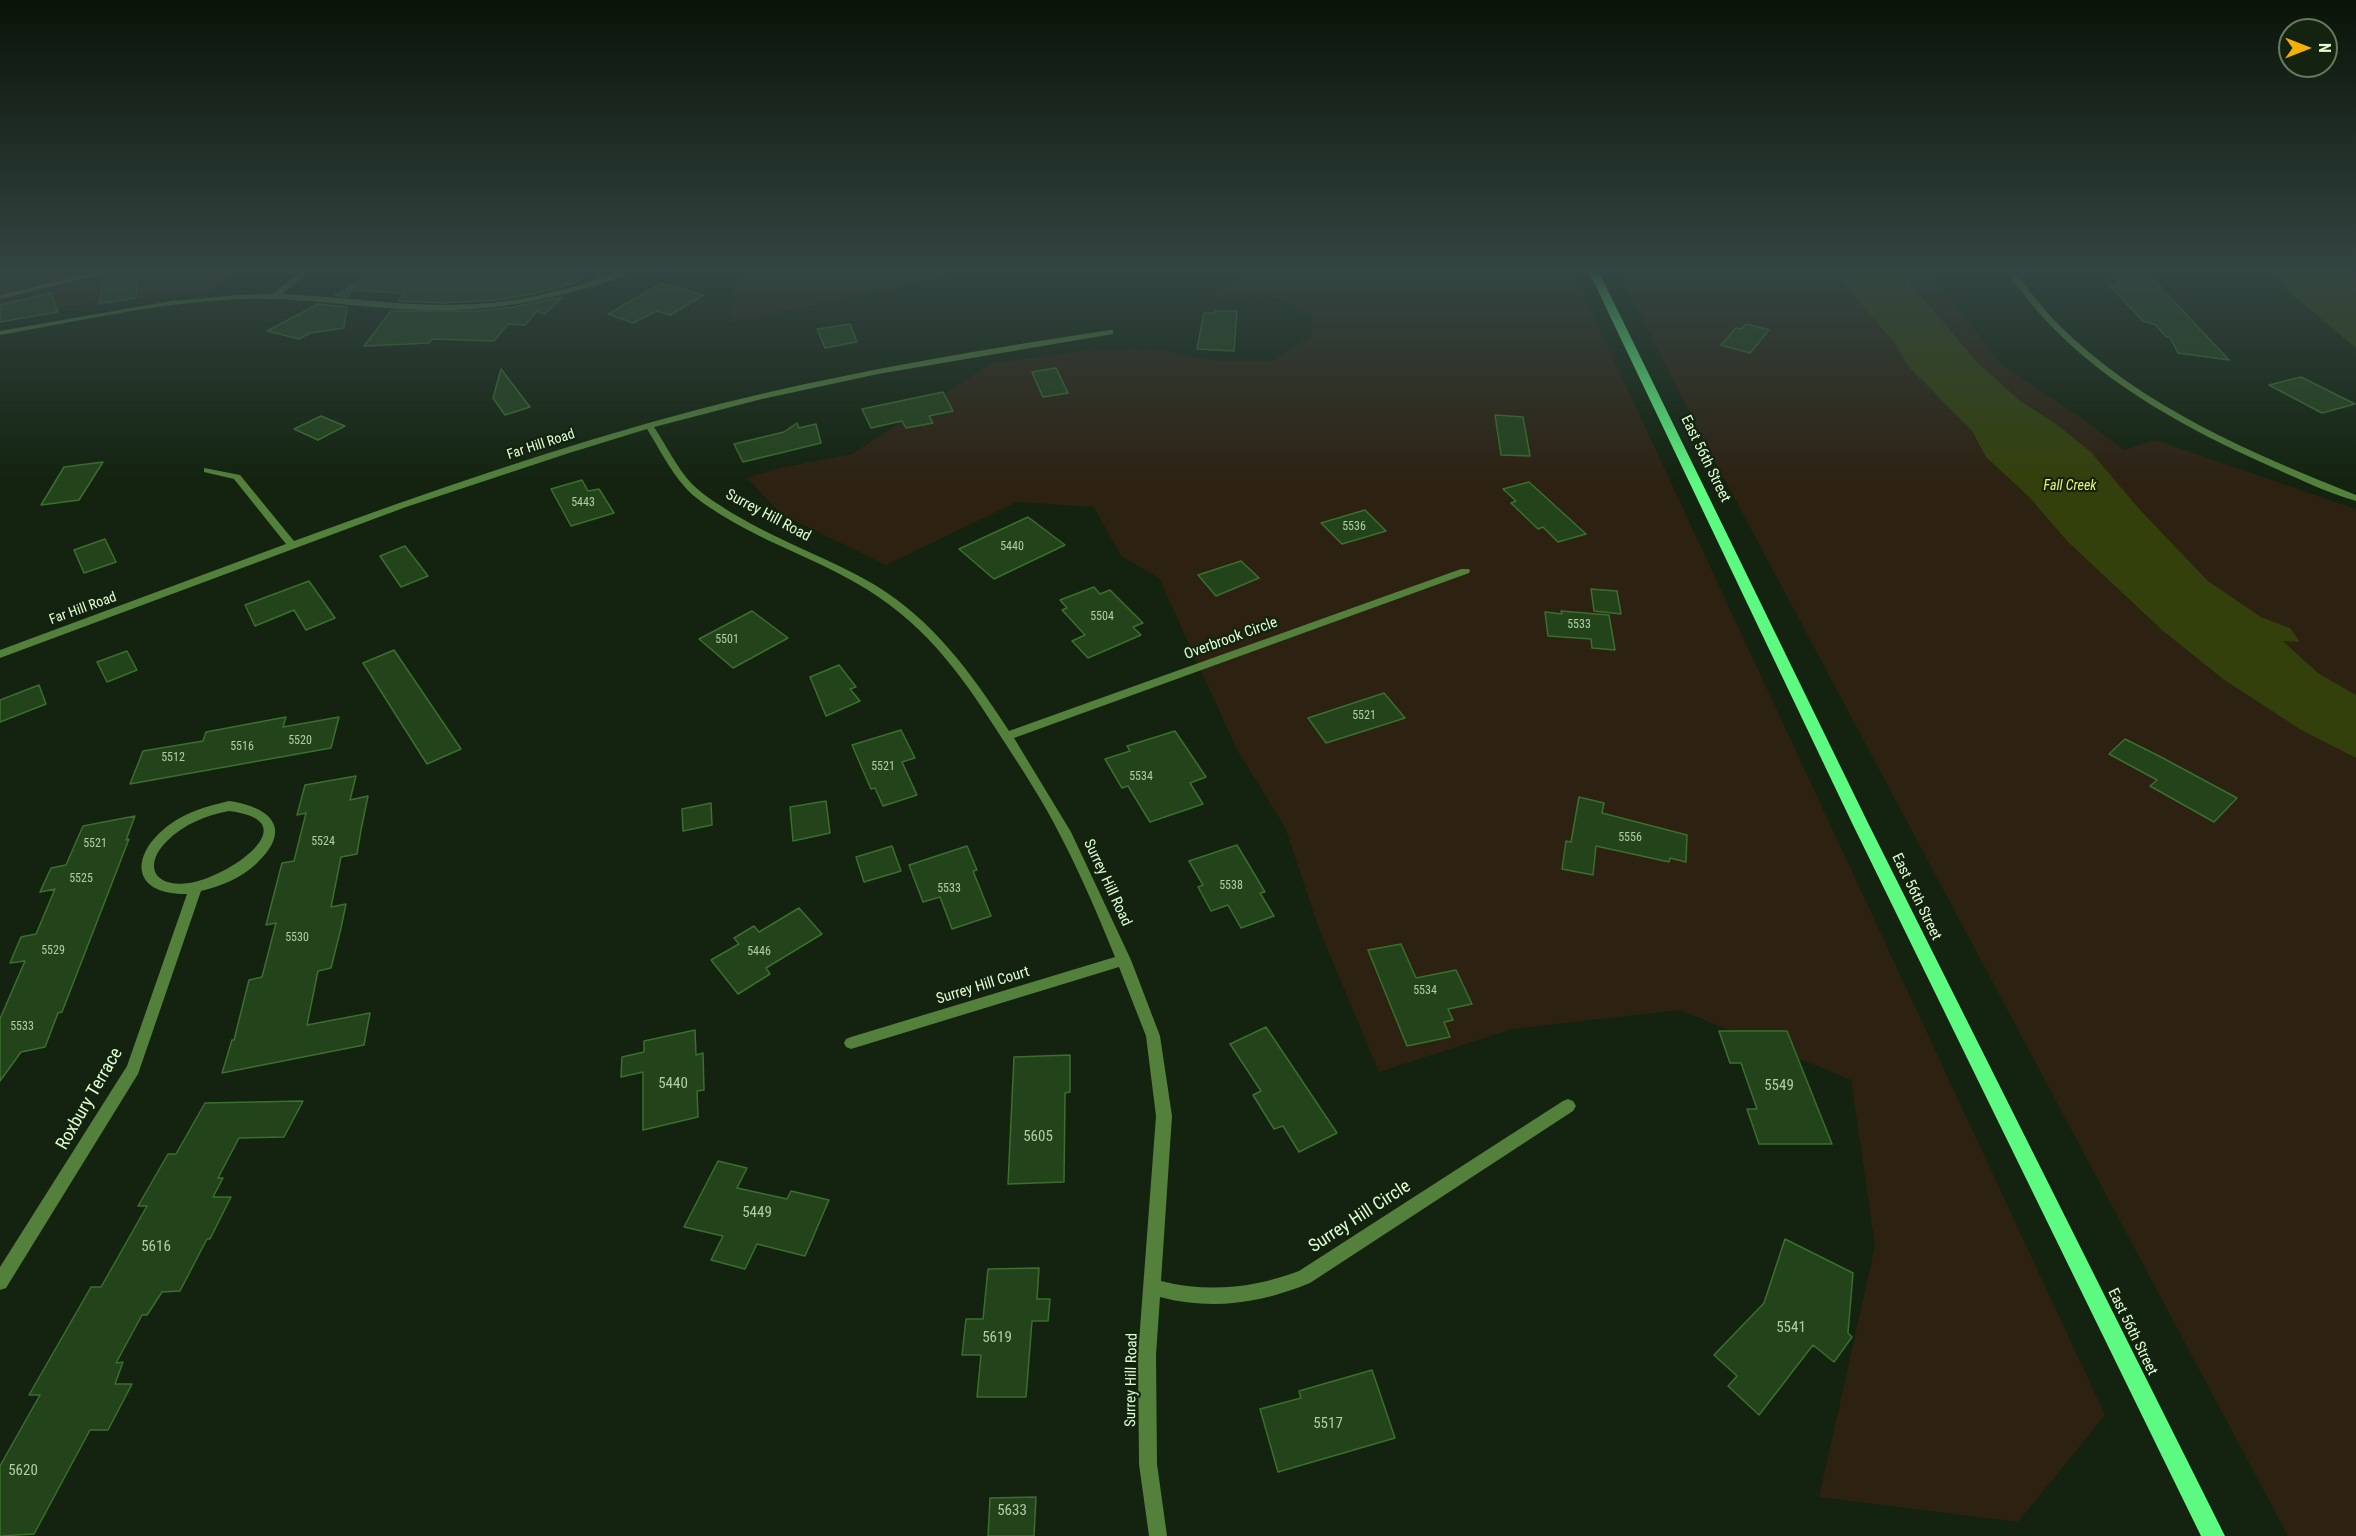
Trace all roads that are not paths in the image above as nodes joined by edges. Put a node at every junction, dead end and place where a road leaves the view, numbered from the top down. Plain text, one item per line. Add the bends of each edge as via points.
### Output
1 (1048, 342) edge
2 (1628, 342) edge
3 (2072, 342) edge
4 (649, 426) junction
5 (207, 470) dead end
6 (2356, 498) edge
7 (293, 546) junction
8 (1465, 571) dead end
9 (0, 654) edge
10 (1007, 736) junction
11 (196, 888) junction
12 (1124, 960) junction
13 (851, 1043) dead end
14 (1568, 1106) dead end
15 (0, 1282) edge
16 (1152, 1287) junction
17 (1158, 1536) edge
18 (2213, 1536) edge

1 - 4 street, Far Hill Road via 857,375
2 - 18 main road, East 56th Street
3 - 6 street via 2138,392 2245,451
4 - 7 street, Far Hill Road via 460,486
4 - 10 street, Surrey Hill Road via 687,484 704,500 751,529 853,578 914,619 958,664
5 - 7 street via 237,477
7 - 9 street, Far Hill Road
8 - 10 street, Overbrook Circle
10 - 12 street, Surrey Hill Road via 1065,832
11 - 11 street via 236,871 264,845 269,832 267,820 259,812 230,806 210,810 190,818 158,842 146,868 150,879 160,886
11 - 15 street, Roxbury Terrace via 134,1069
12 - 13 street, Surrey Hill Court
12 - 16 street, Surrey Hill Road via 1153,1036 1164,1116
14 - 16 street, Surrey Hill Circle via 1288,1284 1256,1294 1220,1298
16 - 17 street, Surrey Hill Road via 1147,1355 1148,1464

